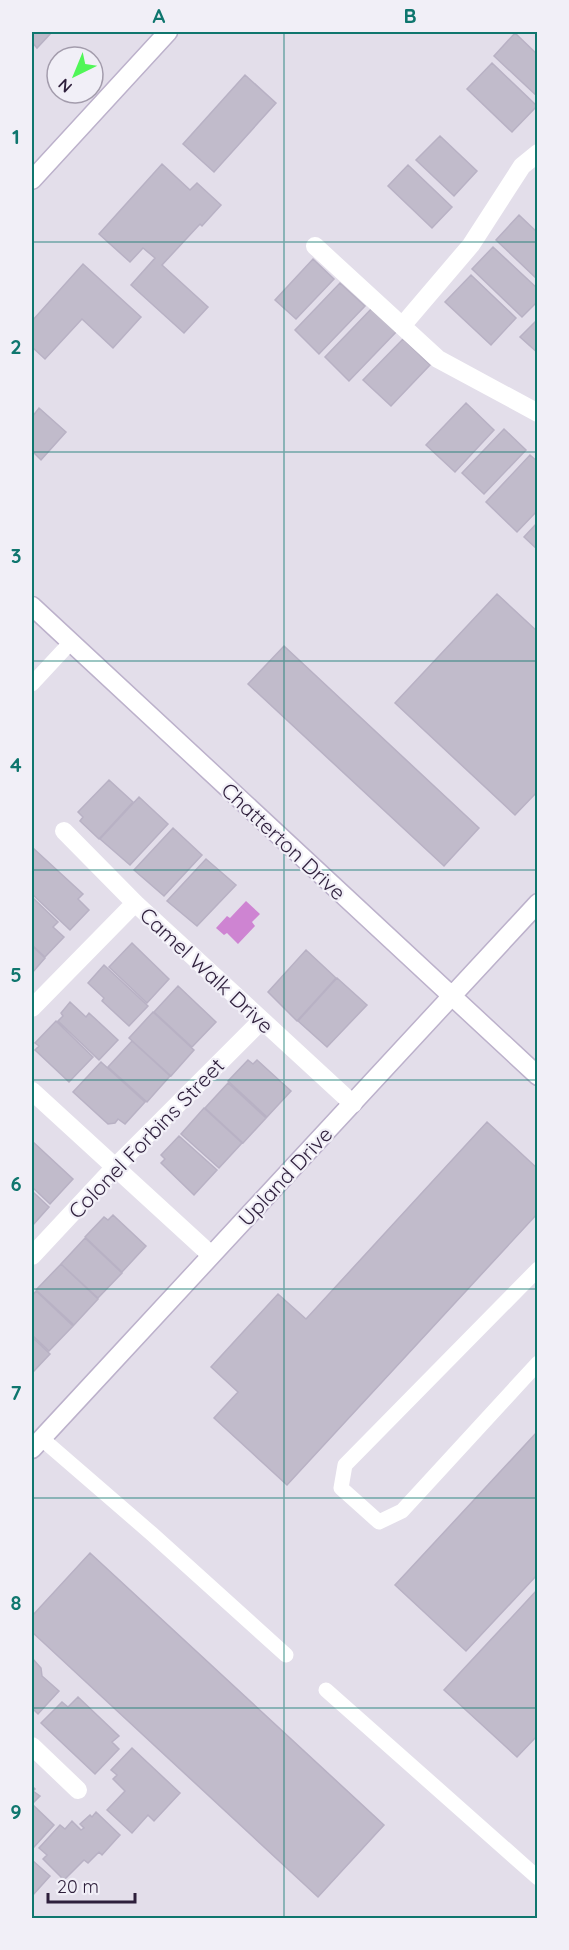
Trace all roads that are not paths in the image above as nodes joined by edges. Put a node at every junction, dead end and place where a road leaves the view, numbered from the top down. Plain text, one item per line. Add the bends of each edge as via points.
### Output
1 (168, 32) edge
2 (537, 153) edge
3 (32, 180) edge
4 (315, 246) dead end
5 (402, 326) junction
6 (537, 413) edge
7 (32, 606) edge
8 (71, 642) junction
9 (32, 684) edge
10 (64, 831) dead end
11 (135, 903) junction
12 (537, 903) edge
13 (452, 997) junction
14 (32, 1008) edge
15 (261, 1021) junction
16 (537, 1076) edge
17 (32, 1091) edge
18 (353, 1104) junction
19 (115, 1167) junction
20 (211, 1255) junction
21 (32, 1256) edge
22 (537, 1269) edge
23 (537, 1363) edge
24 (35, 1440) edge
25 (286, 1655) dead end
26 (326, 1690) dead end
27 (32, 1746) edge
28 (78, 1790) dead end
29 (537, 1878) edge

1 - 3 street
2 - 5 street via 522,166 471,245
4 - 5 street
5 - 6 street via 438,359
7 - 8 street, Chatterton Drive
8 - 9 lane
8 - 13 street, Chatterton Drive
10 - 11 street, Camel Walk Drive
11 - 14 street
11 - 15 street, Camel Walk Drive
12 - 13 street, Upland Drive
13 - 16 street, Chatterton Drive
13 - 18 street, Upland Drive
15 - 18 street, Camel Walk Drive
15 - 19 street, Colonel Forbins Street
17 - 19 street
18 - 20 street, Upland Drive
19 - 20 street
19 - 21 street, Colonel Forbins Street
20 - 24 street, Upland Drive
22 - 23 lane via 345,1465 341,1488 379,1522 402,1511
24 - 25 lane via 170,1550
26 - 29 lane
27 - 28 street

